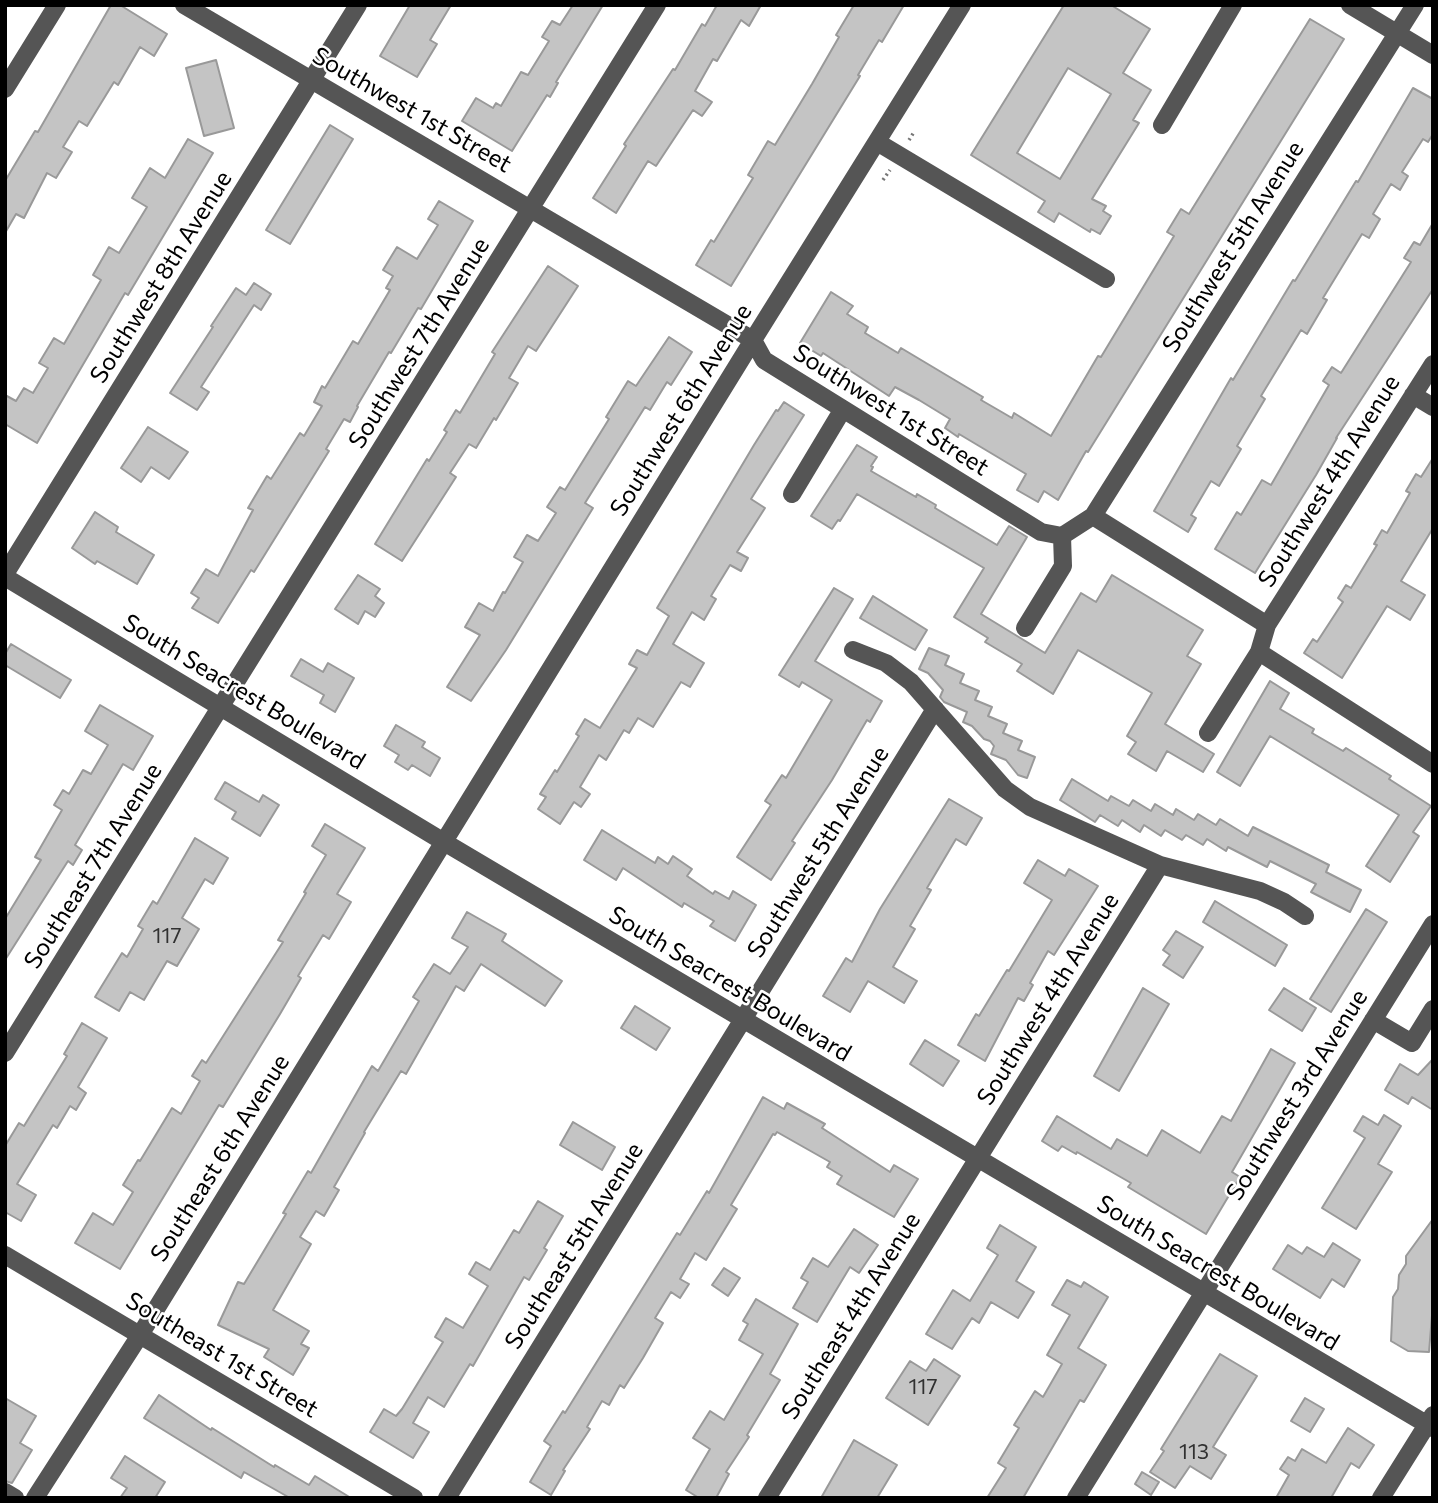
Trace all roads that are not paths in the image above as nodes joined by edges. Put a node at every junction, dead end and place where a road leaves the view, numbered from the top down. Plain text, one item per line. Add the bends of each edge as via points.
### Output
1 (57, 5) edge
2 (184, 5) edge
3 (358, 5) edge
4 (657, 5) edge
5 (962, 5) edge
6 (1232, 5) edge
7 (1350, 5) edge
8 (1415, 5) edge
9 (1397, 35) junction
10 (1433, 55) edge
11 (312, 80) junction
12 (5, 89) edge
13 (1161, 125) dead end
14 (877, 142) junction
15 (532, 208) junction
16 (1106, 279) dead end
17 (752, 340) junction
18 (1433, 364) edge
19 (1413, 395) junction
20 (1433, 407) edge
21 (843, 409) junction
22 (792, 494) dead end
23 (1093, 516) junction
24 (1062, 536) junction
25 (5, 575) edge
26 (1267, 625) junction
27 (1025, 628) dead end
28 (853, 650) dead end
29 (1259, 653) junction
30 (222, 706) junction
31 (935, 709) junction
32 (1208, 733) dead end
33 (1433, 764) edge
34 (444, 842) junction
35 (1160, 865) junction
36 (1305, 916) dead end
37 (1433, 923) edge
38 (1433, 1009) edge
39 (744, 1020) junction
40 (1373, 1020) junction
41 (5, 1053) edge
42 (977, 1160) junction
43 (5, 1255) edge
44 (1203, 1293) junction
45 (140, 1335) junction
46 (1431, 1423) edge
47 (5, 1492) edge
48 (15, 1498) edge
49 (35, 1498) edge
50 (414, 1498) edge
51 (447, 1498) edge
52 (767, 1498) edge
53 (1076, 1498) edge
54 (1381, 1498) edge

1 - 12 street
2 - 11 street, Southwest 1st Street
3 - 11 street, Southwest 8th Avenue
4 - 15 street, Southwest 7th Avenue
5 - 14 street, Southwest 6th Avenue
6 - 13 street
7 - 9 street
8 - 9 street, Southwest 5th Avenue
9 - 10 street
9 - 23 street, Southwest 5th Avenue
11 - 15 street, Southwest 1st Street
11 - 25 street, Southwest 8th Avenue
14 - 16 street
14 - 17 street, Southwest 6th Avenue
15 - 17 street, Southwest 1st Street
15 - 30 street, Southwest 7th Avenue
17 - 21 street, Southwest 1st Street via 764,360
17 - 34 street, Southwest 6th Avenue
18 - 19 street, Southwest 4th Avenue
19 - 20 street
19 - 26 street, Southwest 4th Avenue
21 - 22 street
21 - 24 street, Southwest 1st Street via 1041,532
23 - 24 street
23 - 26 street
24 - 27 street via 1063,566
25 - 30 street, South Seacrest Boulevard
26 - 29 street
28 - 31 street via 899,672
29 - 32 street
29 - 33 street
30 - 34 street, South Seacrest Boulevard
30 - 41 street, Southeast 7th Avenue
31 - 35 street via 1005,789 1030,807
31 - 39 street, Southwest 5th Avenue
34 - 39 street, South Seacrest Boulevard
34 - 45 street, Southeast 6th Avenue
35 - 36 street via 1260,891
35 - 42 street, Southwest 4th Avenue
37 - 40 street, Southwest 3rd Avenue
38 - 40 street via 1412,1043
39 - 42 street, South Seacrest Boulevard
39 - 51 street, Southeast 5th Avenue
40 - 44 street, Southwest 3rd Avenue
42 - 44 street, South Seacrest Boulevard
42 - 52 street, Southeast 4th Avenue
43 - 45 street, Southeast 1st Street
44 - 46 street, South Seacrest Boulevard
44 - 53 street, Southwest 3rd Avenue
45 - 49 street, Southeast 6th Avenue
45 - 50 street, Southeast 1st Street
46 - 54 street
47 - 48 street

